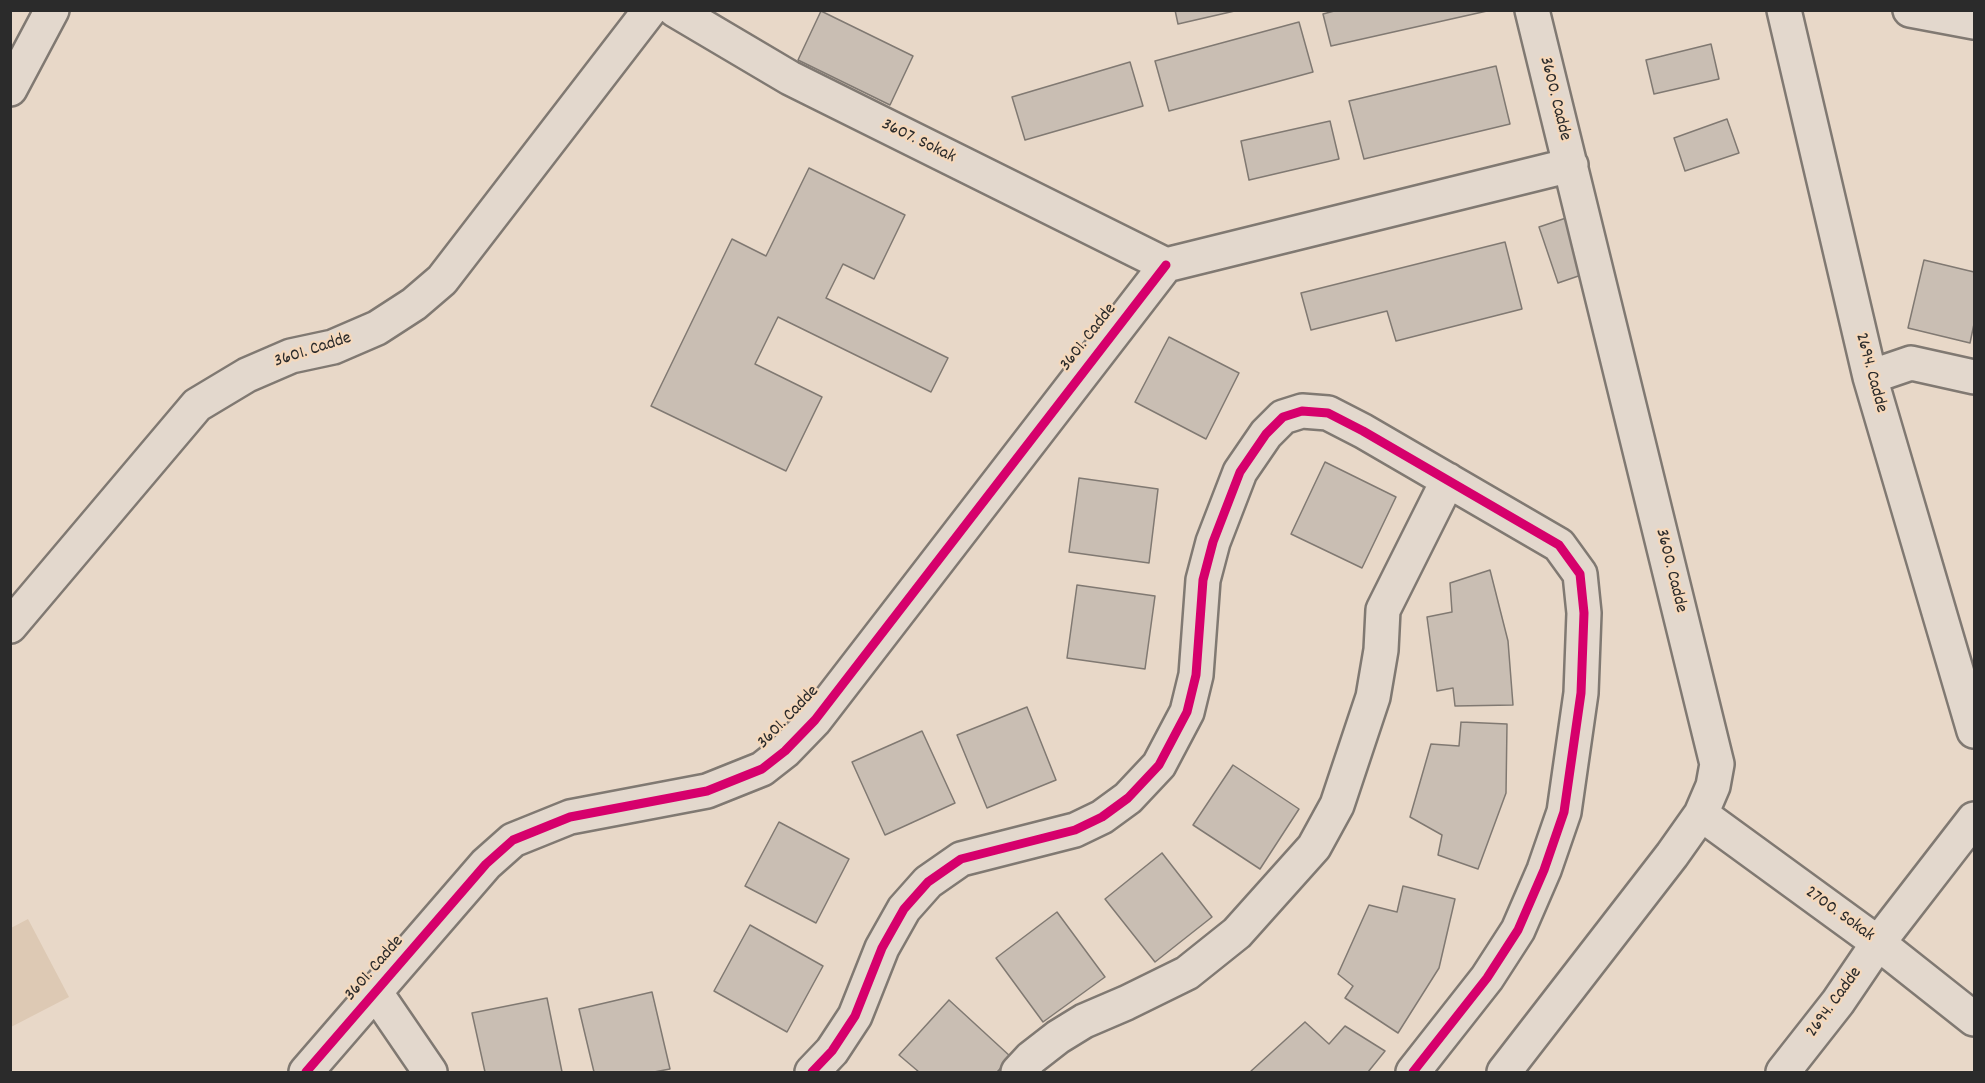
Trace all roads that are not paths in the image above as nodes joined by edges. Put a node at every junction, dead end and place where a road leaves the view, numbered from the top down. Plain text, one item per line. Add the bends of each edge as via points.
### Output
1 (52, 10) edge
2 (650, 10) edge
3 (675, 10) edge
4 (1532, 10) edge
5 (1784, 10) edge
6 (1910, 10) edge
7 (1974, 22) edge
8 (10, 89) edge
9 (1571, 165) junction
10 (1166, 265) junction
11 (1869, 377) junction
12 (1974, 377) edge
13 (1449, 480) junction
14 (10, 626) edge
15 (1974, 731) edge
16 (1701, 814) junction
17 (1974, 819) edge
18 (1878, 944) junction
19 (376, 993) junction
20 (1974, 1019) edge
21 (306, 1072) edge
22 (429, 1072) edge
23 (812, 1072) edge
24 (1018, 1072) edge
25 (1413, 1072) edge
26 (1504, 1072) edge
27 (1783, 1072) edge

1 - 8 street
2 - 14 street, 3601. Cadde via 442,280 377,328 333,347 291,356 247,375 196,405
3 - 10 street, 3607. Sokak via 790,78
4 - 9 street, 3600. Cadde
5 - 11 street, 2694. Cadde
6 - 7 street
9 - 10 street
9 - 16 street, 3600. Cadde via 1716,764 1713,786
10 - 19 street, 3601. Cadde via 815,720 785,752 762,769 707,791 570,818 513,840 486,864
11 - 12 street via 1911,363
11 - 15 street, 2694. Cadde
13 - 23 street via 1328,413 1302,411 1283,417 1240,472 1213,542 1203,580 1196,675 1187,712 1160,765 1102,818 1074,830 961,859 928,882 904,909 882,948 855,1016 832,1052
13 - 24 street via 1383,610 1373,697 1337,805 1314,846 1237,933 1187,973 1058,1037
13 - 25 street via 1559,545 1580,574 1584,613 1581,693 1564,812 1518,930 1487,978
16 - 18 street, 2700. Sokak
16 - 26 street, 3600. Cadde
17 - 18 street, 2694. Cadde
18 - 20 street, 2700. Sokak
18 - 27 street, 2694. Cadde
19 - 21 street, 3601. Cadde
19 - 22 street

